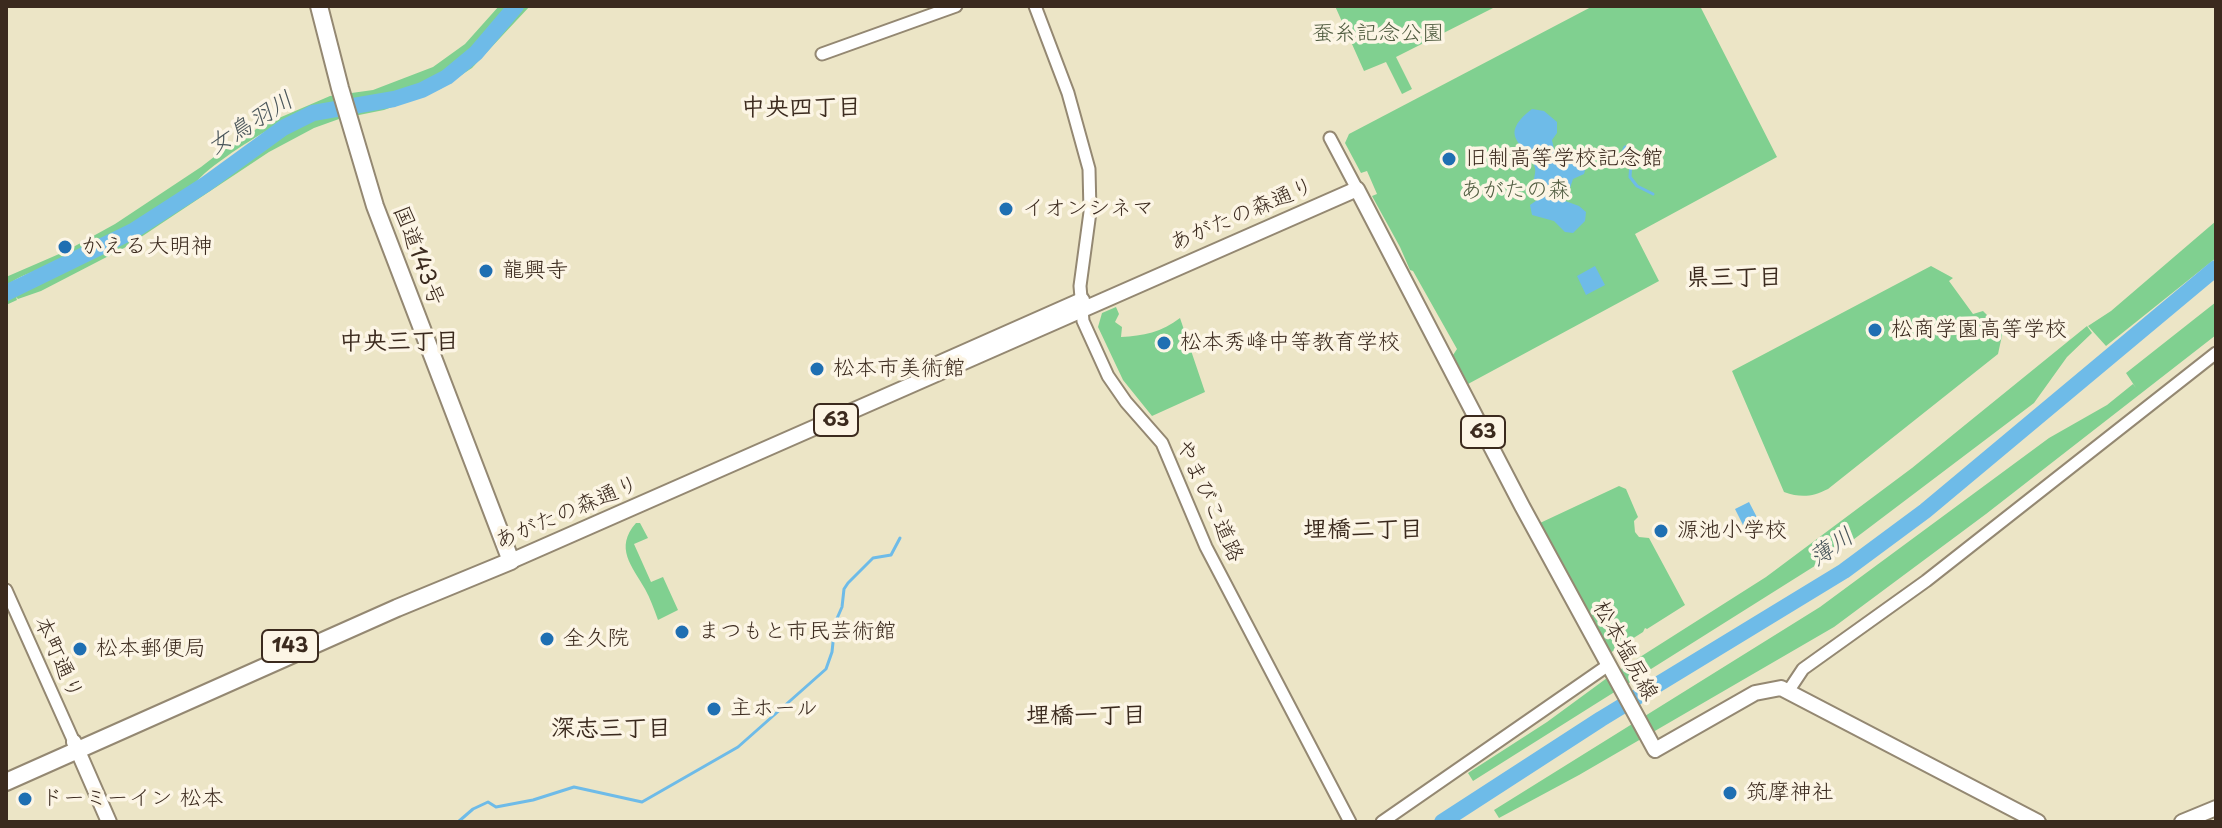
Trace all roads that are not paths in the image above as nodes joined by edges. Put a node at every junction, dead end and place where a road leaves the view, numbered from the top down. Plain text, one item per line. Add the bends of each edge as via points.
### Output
1 (319, 6) edge
2 (956, 6) edge
3 (1035, 6) edge
4 (822, 54) dead end
5 (1330, 138) dead end
6 (1357, 189) junction
7 (1080, 306) junction
8 (2216, 353) edge
9 (509, 557) junction
10 (6, 590) edge
11 (1609, 670) junction
12 (1789, 690) junction
13 (76, 746) junction
14 (6, 772) edge
15 (6, 782) edge
16 (2216, 808) edge
17 (109, 822) edge
18 (1350, 822) edge
19 (1382, 822) edge
20 (2038, 822) edge
21 (2182, 822) edge

1 - 9 highway, 国道143号 via 375,206
2 - 4 street
3 - 7 street, やまびこ道路 via 1066,86 1089,169
5 - 6 street
6 - 7 main road, あがたの森通り / 63
6 - 11 main road, 松本塩尻線 / 63
7 - 9 main road, あがたの森通り / 63
7 - 18 street, やまびこ道路 via 1108,376 1162,443 1210,556
8 - 12 street via 1926,581 1803,669
9 - 13 highway, あがたの森通り / 143
10 - 13 street, 本町通り
11 - 12 main road, 松本塩尻線 / 63 via 1655,750 1755,693
11 - 19 street
12 - 20 main road
13 - 14 highway, あがたの森通り / 143
13 - 15 highway, あがたの森通り / 143
13 - 17 main road
16 - 21 main road

